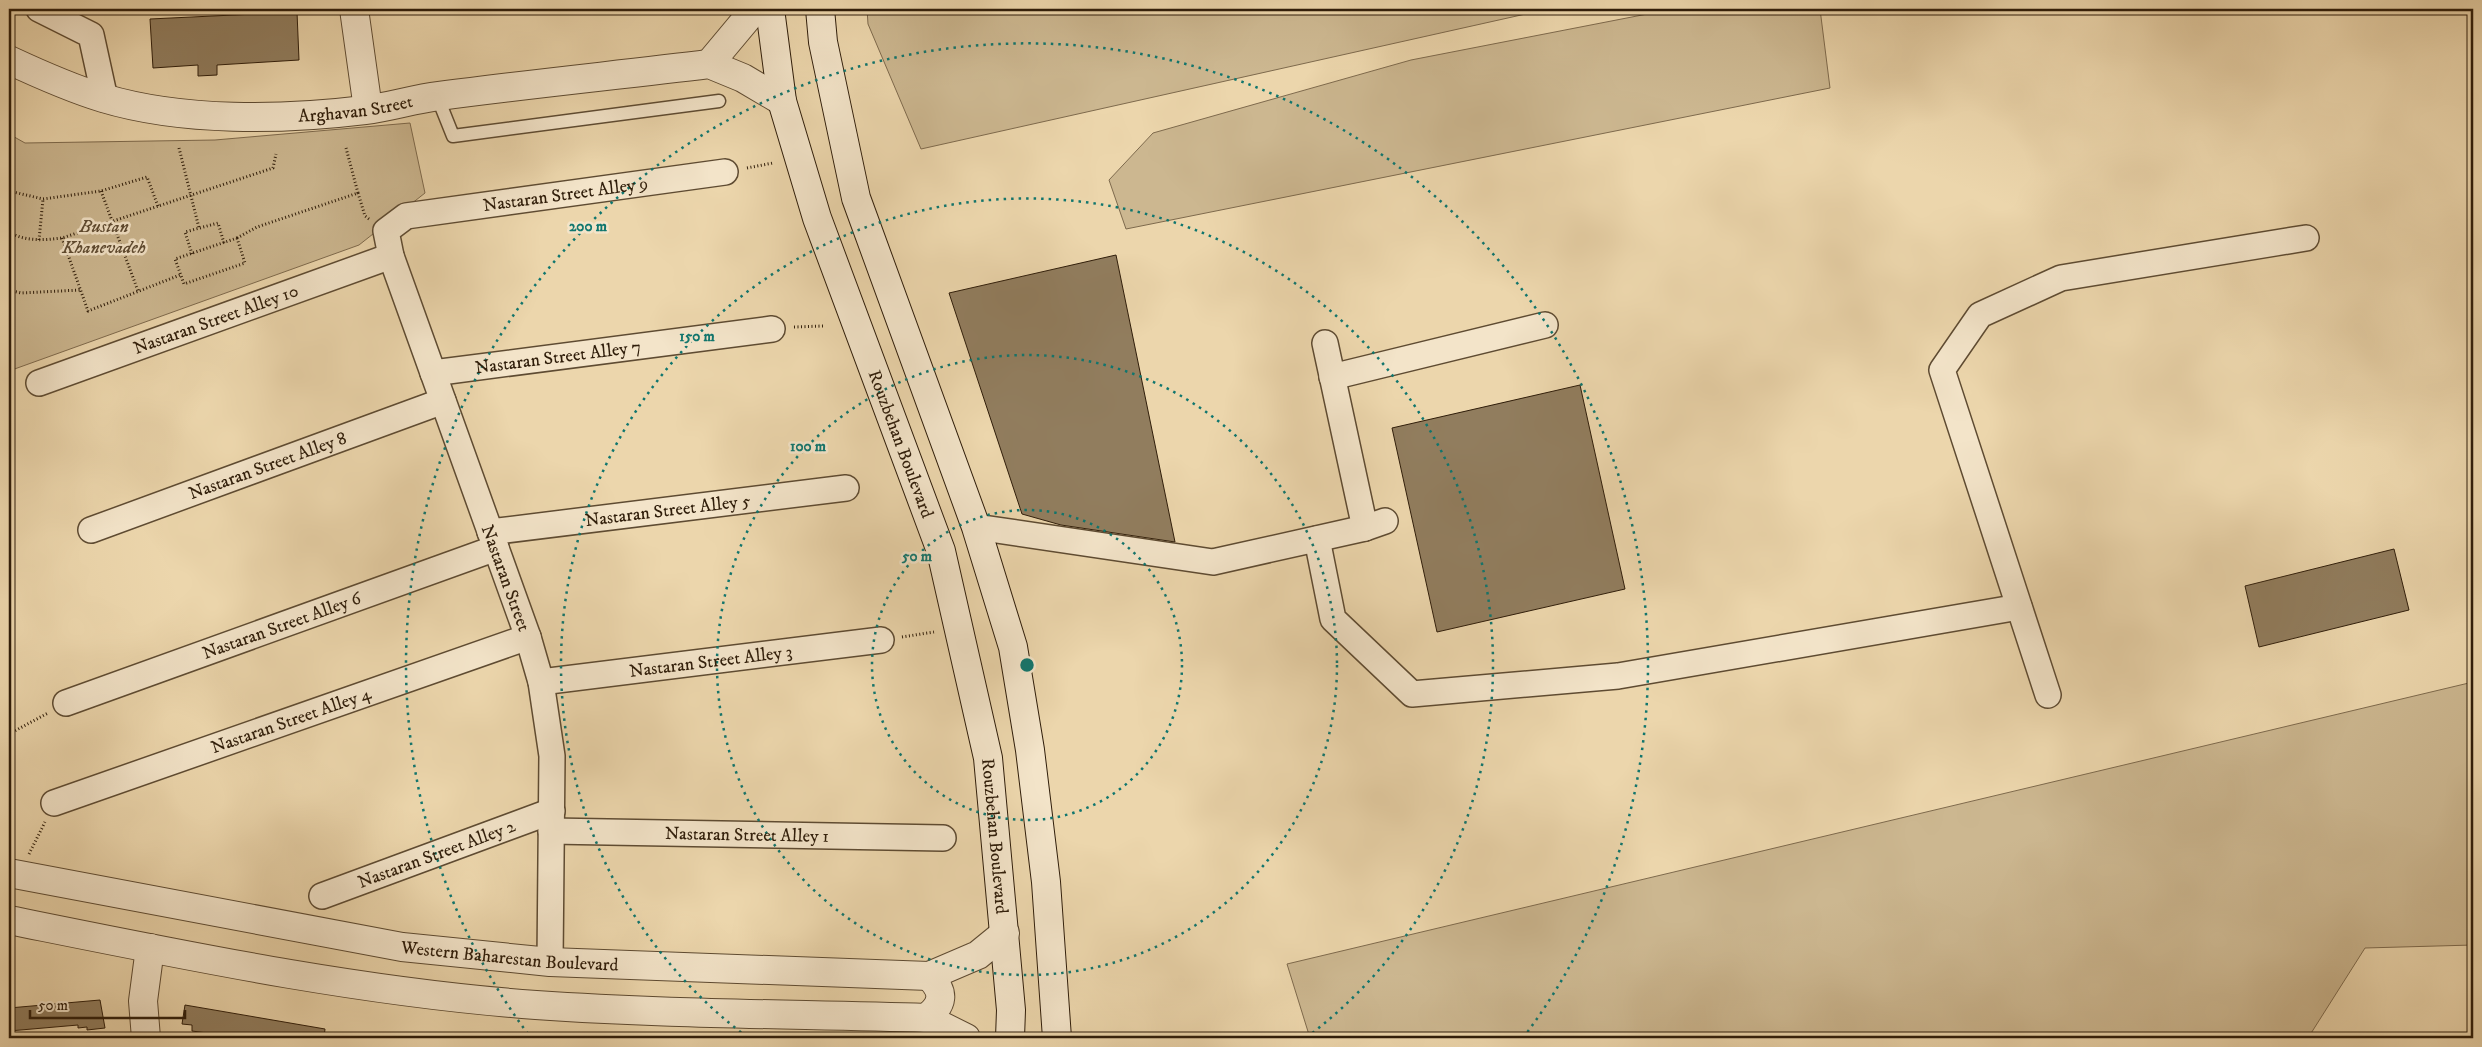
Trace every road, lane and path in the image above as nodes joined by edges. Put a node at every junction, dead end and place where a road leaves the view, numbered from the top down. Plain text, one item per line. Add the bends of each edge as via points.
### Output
1 (39, 9) edge
2 (354, 9) edge
3 (755, 9) edge
4 (770, 9) edge
5 (820, 9) edge
6 (9, 60) edge
7 (709, 64) junction
8 (436, 96) junction
9 (105, 99) junction
10 (719, 101) dead end
11 (782, 101) junction
12 (368, 109) junction
13 (179, 148) dead end
14 (346, 148) dead end
15 (276, 154) dead end
16 (773, 163) dead end
17 (725, 172) joint
18 (9, 191) edge
19 (101, 191) junction
20 (191, 195) junction
21 (43, 199) junction
22 (158, 206) junction
23 (406, 216) joint
24 (112, 221) junction
25 (200, 228) junction
26 (9, 232) edge
27 (62, 238) junction
28 (237, 238) junction
29 (2306, 238) dead end
30 (39, 240) junction
31 (224, 243) junction
32 (192, 254) junction
33 (391, 256) junction
34 (181, 275) junction
35 (9, 290) edge
36 (80, 290) junction
37 (138, 291) junction
38 (1545, 325) dead end
39 (823, 326) dead end
40 (772, 329) joint
41 (1324, 343) dead end
42 (433, 373) junction
43 (1332, 377) junction
44 (39, 383) dead end
45 (443, 401) junction
46 (846, 488) dead end
47 (976, 527) junction
48 (91, 530) dead end
49 (1317, 539) junction
50 (493, 540) junction
51 (2019, 607) junction
52 (934, 632) dead end
53 (528, 637) junction
54 (881, 640) joint
55 (541, 682) junction
56 (2048, 695) dead end
57 (66, 703) joint
58 (9, 734) edge
59 (54, 803) joint
60 (9, 821) edge
61 (552, 821) junction
62 (944, 838) dead end
63 (17, 860) edge
64 (322, 896) dead end
65 (9, 920) edge
66 (1005, 933) junction
67 (150, 948) junction
68 (550, 962) junction
69 (929, 976) junction
70 (926, 1018) junction
71 (1061, 1034) edge
72 (146, 1038) edge
73 (966, 1038) edge
74 (1010, 1038) edge

1 - 9 street via 91,35
2 - 12 street
3 - 7 street
4 - 11 street, Rouzbehan Boulevard
5 - 47 street via 823,42 856,198
6 - 9 street, Arghavan Street
7 - 8 street, Arghavan Street
7 - 11 street via 743,78
8 - 10 lane via 454,136
8 - 12 street, Arghavan Street
9 - 12 street, Arghavan Street via 170,111 232,117
11 - 66 street, Rouzbehan Boulevard via 817,218 941,551 988,758
13 - 20 path
14 - 28 path via 358,193 257,227
15 - 20 path via 274,168
16 - 17 path
17 - 23 street, Nastaran Street Alley 9
18 - 21 path
19 - 21 path
19 - 22 path via 147,177
19 - 24 path
20 - 22 path
20 - 25 path
21 - 30 path
22 - 24 path
23 - 33 street, Nastaran Street via 386,231
24 - 27 path
24 - 37 path
25 - 31 path via 218,222
25 - 32 path via 185,232
26 - 30 path via 17,237
27 - 30 path
27 - 36 path
28 - 31 path
28 - 34 path via 246,263 184,284
29 - 51 street via 2061,278 1980,315 1942,370
31 - 32 path
32 - 34 path via 175,259
33 - 42 street, Nastaran Street
33 - 44 street, Nastaran Street Alley 10
34 - 37 path
35 - 36 path via 31,294
36 - 37 path via 88,311
38 - 43 street
39 - 40 path
40 - 42 street, Nastaran Street Alley 7
41 - 43 street
42 - 45 street, Nastaran Street
43 - 49 street via 1375,524
45 - 48 street, Nastaran Street Alley 8
45 - 50 street, Nastaran Street
46 - 50 street, Nastaran Street Alley 5
47 - 49 street via 1213,562
47 - 71 street via 1012,647 1030,750
49 - 51 street via 1333,619 1412,694 1618,676
50 - 53 street, Nastaran Street
50 - 57 street, Nastaran Street Alley 6
51 - 56 street
52 - 54 path
53 - 55 street, Nastaran Street
53 - 59 street, Nastaran Street Alley 4
54 - 55 street, Nastaran Street Alley 3
55 - 61 street, Nastaran Street via 552,756
57 - 58 path
59 - 63 path
60 - 63 path
61 - 62 street, Nastaran Street Alley 1
61 - 64 street, Nastaran Street Alley 2
61 - 68 street, Nastaran Street
63 - 68 street, Western Baharestan Boulevard via 402,947
65 - 67 street
66 - 69 street, Western Baharestan Boulevard via 978,955
66 - 74 street, Rouzbehan Boulevard
67 - 70 street via 348,983 536,1005
67 - 72 street via 143,1001
68 - 69 street, Western Baharestan Boulevard
69 - 70 street via 938,985 941,998 936,1010
70 - 73 street

